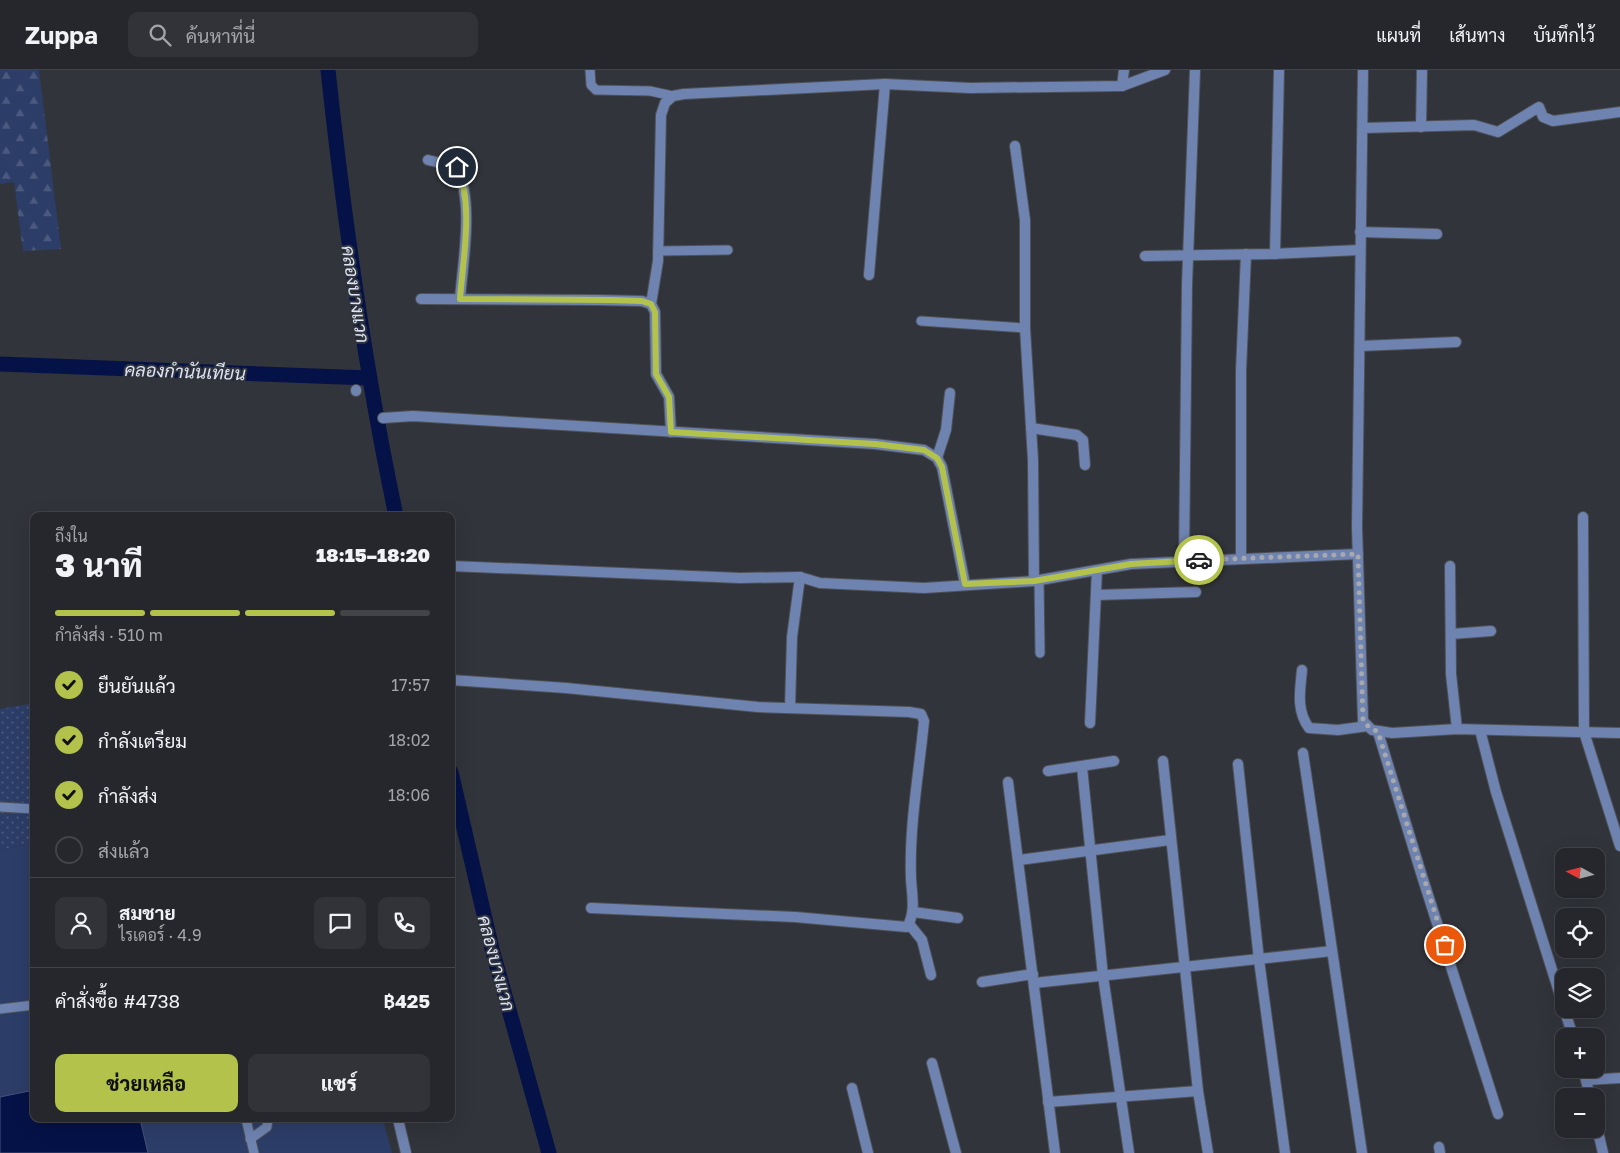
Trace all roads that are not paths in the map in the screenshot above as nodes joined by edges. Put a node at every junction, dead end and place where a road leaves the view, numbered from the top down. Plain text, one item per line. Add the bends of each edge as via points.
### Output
1 (590, 70) edge
2 (1124, 70) edge
3 (1165, 70) edge
4 (1195, 70) edge
5 (1279, 70) edge
6 (1363, 70) edge
7 (1422, 70) edge
8 (885, 84) junction
9 (1122, 86) junction
10 (672, 96) junction
11 (1620, 112) edge
12 (1421, 127) junction
13 (1363, 128) junction
14 (1015, 146) dead end
15 (428, 160) dead end
16 (1360, 232) junction
17 (1437, 234) dead end
18 (728, 250) dead end
19 (1360, 250) junction
20 (658, 251) junction
21 (1188, 254) junction
22 (1246, 254) junction
23 (1276, 254) junction
24 (1145, 256) dead end
25 (869, 275) dead end
26 (421, 299) dead end
27 (460, 299) junction
28 (651, 304) junction
29 (921, 322) dead end
30 (1025, 328) junction
31 (1456, 342) dead end
32 (1360, 346) junction
33 (950, 393) dead end
34 (383, 418) dead end
35 (1031, 428) junction
36 (671, 432) junction
37 (937, 458) junction
38 (1084, 465) dead end
39 (1583, 517) dead end
40 (1358, 554) junction
41 (1241, 558) junction
42 (1184, 560) junction
43 (455, 566) edge
44 (1450, 566) dead end
45 (1098, 570) junction
46 (800, 577) junction
47 (1036, 581) junction
48 (965, 584) junction
49 (1196, 592) dead end
50 (1096, 595) junction
51 (1490, 631) dead end
52 (1451, 634) junction
53 (1040, 653) dead end
54 (1302, 670) dead end
55 (455, 680) edge
56 (790, 708) junction
57 (1090, 723) dead end
58 (1368, 726) junction
59 (1457, 729) junction
60 (1480, 730) junction
61 (1378, 732) junction
62 (1584, 732) junction
63 (1620, 733) edge
64 (1303, 752) dead end
65 (1114, 761) dead end
66 (1162, 762) dead end
67 (1238, 764) dead end
68 (1082, 767) junction
69 (1048, 771) dead end
70 (1008, 782) dead end
71 (0, 807) edge
72 (30, 809) edge
73 (1170, 840) junction
74 (1620, 846) edge
75 (1091, 852) junction
76 (1019, 860) junction
77 (591, 908) dead end
78 (913, 912) junction
79 (958, 918) dead end
80 (909, 924) junction
81 (1332, 951) junction
82 (1259, 960) junction
83 (1185, 967) junction
84 (931, 975) dead end
85 (1104, 976) junction
86 (1034, 979) junction
87 (1555, 979) edge
88 (982, 982) dead end
89 (30, 1005) edge
90 (0, 1009) edge
91 (932, 1063) dead end
92 (1620, 1078) edge
93 (1587, 1080) joint
94 (852, 1088) dead end
95 (1588, 1088) edge
96 (1198, 1090) junction
97 (1122, 1096) junction
98 (1048, 1102) junction
99 (1498, 1114) dead end
100 (247, 1122) edge
101 (268, 1122) edge
102 (399, 1122) edge
103 (1600, 1138) edge
104 (250, 1139) junction
105 (254, 1153) edge
106 (406, 1153) edge
107 (868, 1153) edge
108 (956, 1153) edge
109 (1055, 1153) edge
110 (1130, 1153) edge
111 (1208, 1153) edge
112 (1285, 1153) edge
113 (1362, 1153) edge
114 (1603, 1153) edge

1 - 10 lane via 591,85 596,90 650,91
2 - 9 street
3 - 9 street
4 - 21 street
5 - 23 street
6 - 13 street
7 - 12 street
8 - 9 street via 970,88
8 - 10 street
8 - 25 street
10 - 20 street via 665,103 661,115
11 - 12 street via 1553,121 1543,117 1538,107 1498,132 1474,125
12 - 13 street
13 - 16 street
14 - 30 street via 1025,220
15 - 27 street via 457,167 464,181 466,199
16 - 17 street
16 - 19 street
18 - 20 lane
19 - 23 street
19 - 32 street
20 - 28 street
21 - 22 street
21 - 24 street
21 - 42 street
22 - 23 street
22 - 41 street via 1241,371
26 - 27 street
27 - 28 street via 642,301
28 - 36 street via 655,312 656,374 669,397
29 - 30 lane
30 - 35 street
31 - 32 street
32 - 40 street
33 - 37 street via 946,430
34 - 36 street via 413,416
35 - 38 street via 1077,435 1083,440
35 - 47 street
36 - 37 street via 875,444 924,450
37 - 48 street via 942,467
39 - 62 street
40 - 41 street
40 - 58 street via 1363,721
41 - 42 street
42 - 45 street
43 - 46 street via 740,578
44 - 52 street
45 - 47 street
45 - 50 street
46 - 48 street via 820,583 924,588
46 - 56 street via 792,637
47 - 48 street
47 - 53 lane
49 - 50 street
50 - 57 street
51 - 52 street
52 - 59 street via 1451,674
54 - 58 street via 1299,707 1309,728 1338,730
55 - 56 street
56 - 78 street via 921,714 924,721 911,844
58 - 61 street
59 - 60 street
59 - 61 street
60 - 62 street
60 - 87 street via 1496,792
61 - 99 street
62 - 63 street
62 - 74 street
64 - 81 street
65 - 68 street
66 - 73 street
67 - 82 street
68 - 69 street
68 - 75 street
70 - 76 street
71 - 72 lane
73 - 75 street
73 - 83 street
75 - 76 street
75 - 85 street
76 - 86 street
77 - 80 street via 795,916 895,928
78 - 79 street
78 - 80 street
80 - 84 street via 922,940
81 - 82 street
81 - 113 street
82 - 83 street
82 - 112 street
83 - 85 street
83 - 96 street
85 - 86 street
85 - 97 street
86 - 88 street
86 - 98 street
89 - 90 lane
91 - 108 street
92 - 93 street
93 - 95 street
94 - 107 street
96 - 97 street
96 - 111 street
97 - 98 street
97 - 110 street
98 - 109 street
100 - 104 lane
101 - 104 lane via 267,1127
102 - 106 street
103 - 114 street
104 - 105 lane

